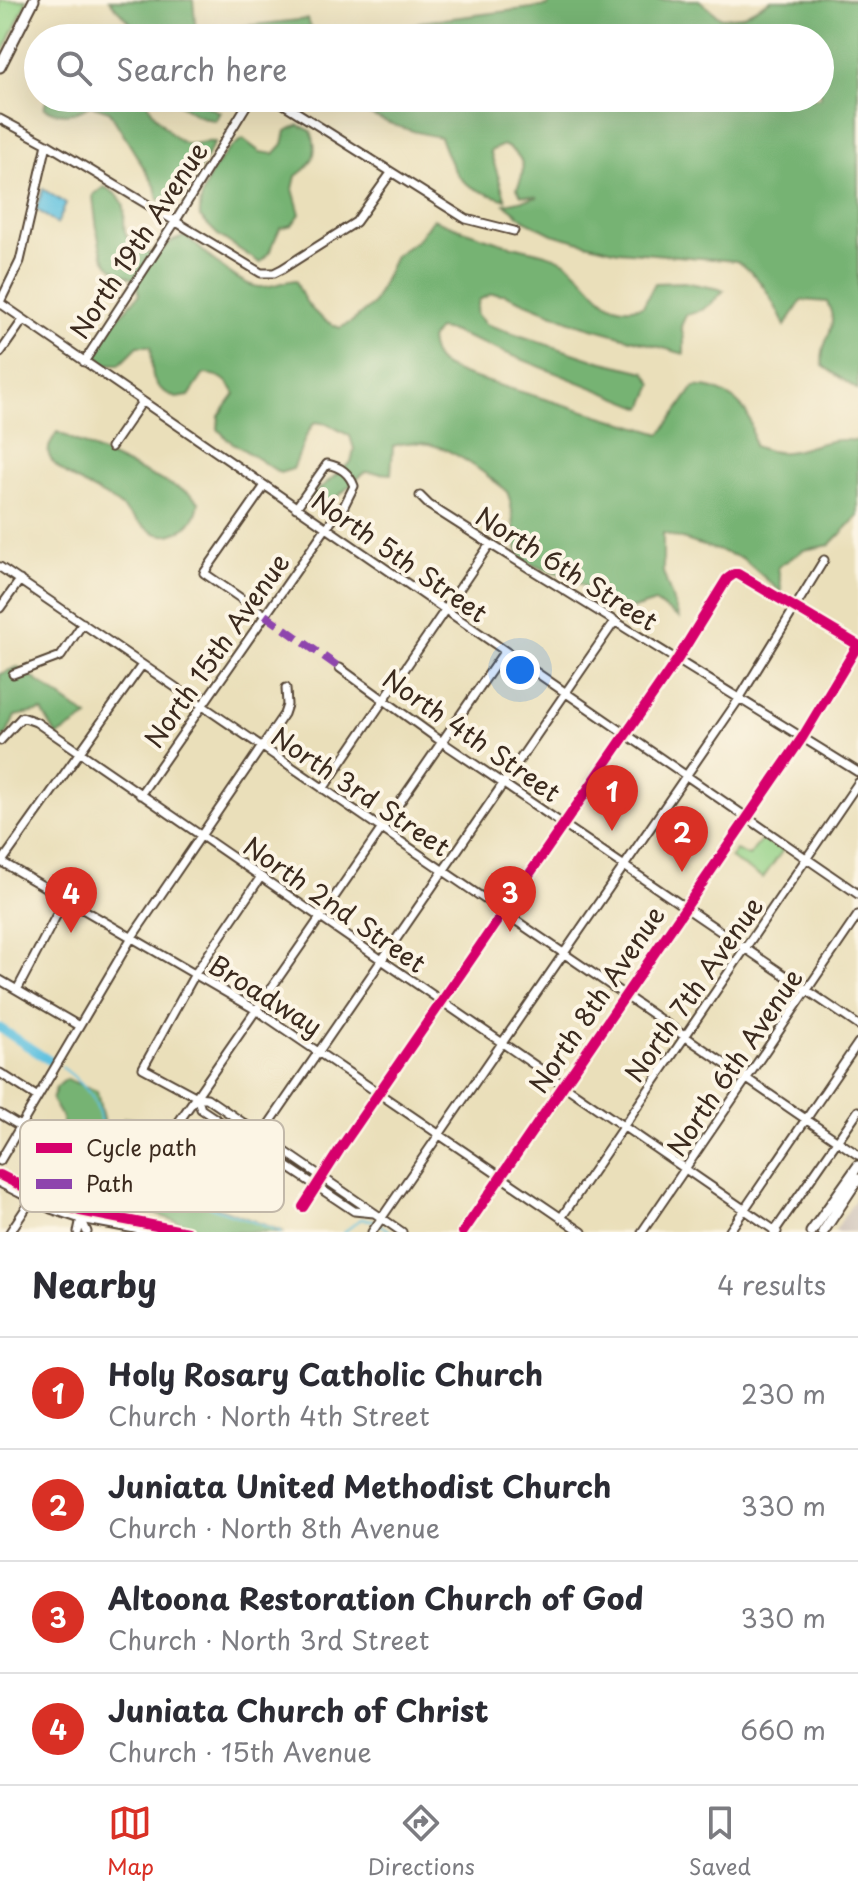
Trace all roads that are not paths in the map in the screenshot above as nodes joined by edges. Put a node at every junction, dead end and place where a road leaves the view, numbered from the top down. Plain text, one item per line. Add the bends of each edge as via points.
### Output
1 (34, 0) edge
2 (0, 67) edge
3 (242, 112) edge
4 (296, 112) edge
5 (0, 119) edge
6 (47, 144) junction
7 (391, 173) junction
8 (175, 222) junction
9 (514, 231) dead end
10 (0, 303) edge
11 (23, 320) junction
12 (0, 353) edge
13 (84, 362) junction
14 (142, 402) junction
15 (111, 447) dead end
16 (264, 487) junction
17 (420, 496) dead end
18 (296, 508) junction
19 (326, 528) junction
20 (490, 544) junction
21 (824, 560) dead end
22 (0, 567) edge
23 (20, 580) junction
24 (0, 608) edge
25 (795, 608) junction
26 (444, 609) junction
27 (265, 615) junction
28 (615, 621) junction
29 (83, 623) junction
30 (858, 645) edge
31 (504, 652) junction
32 (677, 660) junction
33 (142, 665) junction
34 (340, 668) dead end
35 (13, 674) dead end
36 (286, 688) dead end
37 (565, 693) junction
38 (383, 698) junction
39 (739, 699) junction
40 (201, 706) junction
41 (626, 734) junction
42 (802, 738) junction
43 (0, 741) edge
44 (442, 742) junction
45 (261, 747) junction
46 (79, 753) junction
47 (858, 772) edge
48 (686, 777) junction
49 (503, 782) junction
50 (858, 783) edge
51 (323, 789) junction
52 (140, 795) junction
53 (747, 817) junction
54 (565, 824) junction
55 (382, 829) junction
56 (200, 835) junction
57 (807, 859) junction
58 (1, 863) edge
59 (624, 866) junction
60 (443, 871) junction
61 (260, 878) junction
62 (858, 894) edge
63 (65, 899) junction
64 (685, 906) junction
65 (504, 913) junction
66 (858, 915) edge
67 (321, 918) junction
68 (132, 937) junction
69 (746, 948) junction
70 (564, 954) junction
71 (381, 960) junction
72 (195, 974) junction
73 (0, 980) edge
74 (17, 990) junction
75 (807, 990) junction
76 (625, 996) junction
77 (441, 1002) junction
78 (258, 1011) junction
79 (858, 1025) edge
80 (79, 1026) junction
81 (684, 1037) junction
82 (502, 1043) junction
83 (858, 1043) edge
84 (319, 1052) junction
85 (0, 1073) edge
86 (746, 1080) junction
87 (563, 1086) junction
88 (379, 1093) junction
89 (36, 1096) junction
90 (197, 1097) junction
91 (858, 1111) edge
92 (0, 1114) edge
93 (23, 1120) edge
94 (181, 1120) edge
95 (218, 1120) edge
96 (239, 1120) edge
97 (273, 1120) edge
98 (806, 1120) junction
99 (623, 1125) junction
100 (20, 1126) joint
101 (440, 1135) junction
102 (837, 1142) junction
103 (284, 1151) edge
104 (858, 1155) edge
105 (0, 1161) edge
106 (284, 1165) edge
107 (858, 1166) edge
108 (685, 1169) junction
109 (322, 1177) junction
110 (501, 1177) junction
111 (858, 1179) edge
112 (0, 1182) edge
113 (316, 1187) junction
114 (20, 1193) edge
115 (303, 1207) dead end
116 (744, 1210) junction
117 (23, 1212) edge
118 (66, 1212) edge
119 (374, 1213) junction
120 (81, 1218) junction
121 (381, 1218) junction
122 (561, 1218) junction
123 (377, 1230) edge
124 (10, 1232) edge
125 (78, 1232) edge
126 (87, 1232) edge
127 (157, 1232) edge
128 (402, 1232) edge
129 (463, 1232) edge
130 (582, 1232) edge
131 (642, 1232) edge
132 (729, 1232) edge
133 (776, 1232) edge
134 (811, 1232) edge
135 (823, 1232) edge

1 - 2 main road
3 - 8 street, North 19th Avenue
4 - 7 street
5 - 6 street
6 - 8 street
6 - 10 street via 20,261
7 - 8 street via 356,222 274,273 261,273
7 - 9 street via 466,219
8 - 13 street, North 19th Avenue
10 - 11 street, North 5th Street
11 - 12 street
11 - 13 street, North 5th Street
13 - 14 street, North 5th Street
14 - 15 street
14 - 16 street, North 5th Street
16 - 18 street, North 5th Street
16 - 27 street via 204,573
17 - 20 street, North 6th Street
18 - 19 street, North 5th Street
18 - 19 street, North 15th Avenue via 327,464 346,472 352,493
19 - 26 street, North 5th Street
19 - 27 street, North 15th Avenue
20 - 26 street
20 - 28 street, North 6th Street
21 - 25 street
22 - 23 street, North 3rd Street
23 - 24 street
23 - 29 street, North 3rd Street
25 - 30 street
25 - 32 street via 734,574
25 - 39 street
26 - 31 street, North 5th Street
26 - 38 street
27 - 40 street, North 15th Avenue
28 - 32 street, North 6th Street
28 - 37 street
29 - 33 street, North 3rd Street
29 - 35 street via 61,656
30 - 42 street, North 8th Avenue
31 - 37 street, North 5th Street
31 - 44 street
32 - 39 street, North 6th Street
32 - 41 street
33 - 40 street, North 3rd Street
33 - 46 street
34 - 38 street, North 4th Street
36 - 45 street via 284,714
37 - 41 street, North 5th Street
37 - 49 street
38 - 44 street, North 4th Street
38 - 51 street
39 - 42 street, North 6th Street
39 - 48 street
40 - 45 street, North 3rd Street
40 - 52 street, North 15th Avenue
41 - 48 street, North 5th Street
41 - 54 street
42 - 47 street, North 6th Street
42 - 53 street, North 8th Avenue
43 - 46 street, North 2nd Street via 22,717
44 - 49 street, North 4th Street
44 - 55 street
45 - 51 street, North 3rd Street
45 - 56 street
46 - 52 street, North 2nd Street
46 - 58 street
48 - 53 street, North 5th Street
48 - 59 street
49 - 54 street, North 4th Street
49 - 60 street
50 - 57 street, North 7th Avenue
51 - 55 street, North 3rd Street
52 - 56 street, North 2nd Street
53 - 57 street, North 5th Street
53 - 64 street, North 8th Avenue
54 - 59 street, North 4th Street
54 - 65 street
55 - 60 street, North 3rd Street
55 - 67 street
56 - 61 street, North 2nd Street
56 - 68 street
57 - 62 street, North 5th Street
57 - 69 street, North 7th Avenue
58 - 63 street, Broadway
59 - 64 street, North 4th Street
59 - 70 street
60 - 65 street, North 3rd Street
60 - 71 street
61 - 67 street, North 2nd Street
61 - 72 street
63 - 68 street, Broadway
63 - 74 street
64 - 69 street, North 4th Street
64 - 76 street, North 8th Avenue
65 - 70 street, North 3rd Street
65 - 77 street
66 - 75 street, North 6th Avenue
67 - 71 street, North 2nd Street
67 - 78 street
68 - 72 street, Broadway
68 - 80 street
69 - 75 street, North 4th Street
69 - 81 street, North 7th Avenue
70 - 76 street, North 3rd Street
70 - 82 street
71 - 77 street, North 2nd Street
71 - 84 street
72 - 78 street, Broadway
72 - 90 street via 143,1068
73 - 74 street
74 - 80 street
75 - 79 street, North 4th Street
75 - 86 street, North 6th Avenue
76 - 81 street, North 3rd Street
76 - 87 street, North 8th Avenue
77 - 82 street, North 2nd Street
77 - 88 street
78 - 84 street, Broadway
78 - 90 street
80 - 89 street
81 - 86 street, North 3rd Street
81 - 99 street, North 7th Avenue
82 - 87 street, North 2nd Street
82 - 101 street
83 - 98 street
84 - 88 street, Broadway
84 - 97 street
85 - 89 street
86 - 98 street, North 3rd Street
86 - 108 street, North 6th Avenue
87 - 99 street, North 2nd Street
87 - 110 street, North 8th Avenue
88 - 101 street, Broadway
88 - 109 street
89 - 93 street
90 - 94 street
90 - 95 street via 201,1109
90 - 96 street
91 - 102 street
92 - 100 street
98 - 102 street, North 3rd Street
98 - 116 street
99 - 108 street, North 2nd Street
99 - 122 street, North 7th Avenue
100 - 105 street
101 - 110 street, Broadway
101 - 121 street
102 - 104 street, North 3rd Street
102 - 133 street
103 - 109 street
106 - 113 street
107 - 134 main road
108 - 116 street, North 2nd Street
108 - 131 street, North 6th Avenue
109 - 113 street
109 - 119 street
110 - 122 street, Broadway
110 - 129 street, North 8th Avenue
111 - 135 main road
112 - 114 main road
113 - 115 street
113 - 119 street via 354,1211
116 - 132 street
116 - 133 street, North 2nd Street
117 - 124 street
118 - 120 main road
119 - 121 street
120 - 125 street
120 - 126 street
120 - 127 main road
121 - 123 street
121 - 128 street
122 - 130 street, Broadway

